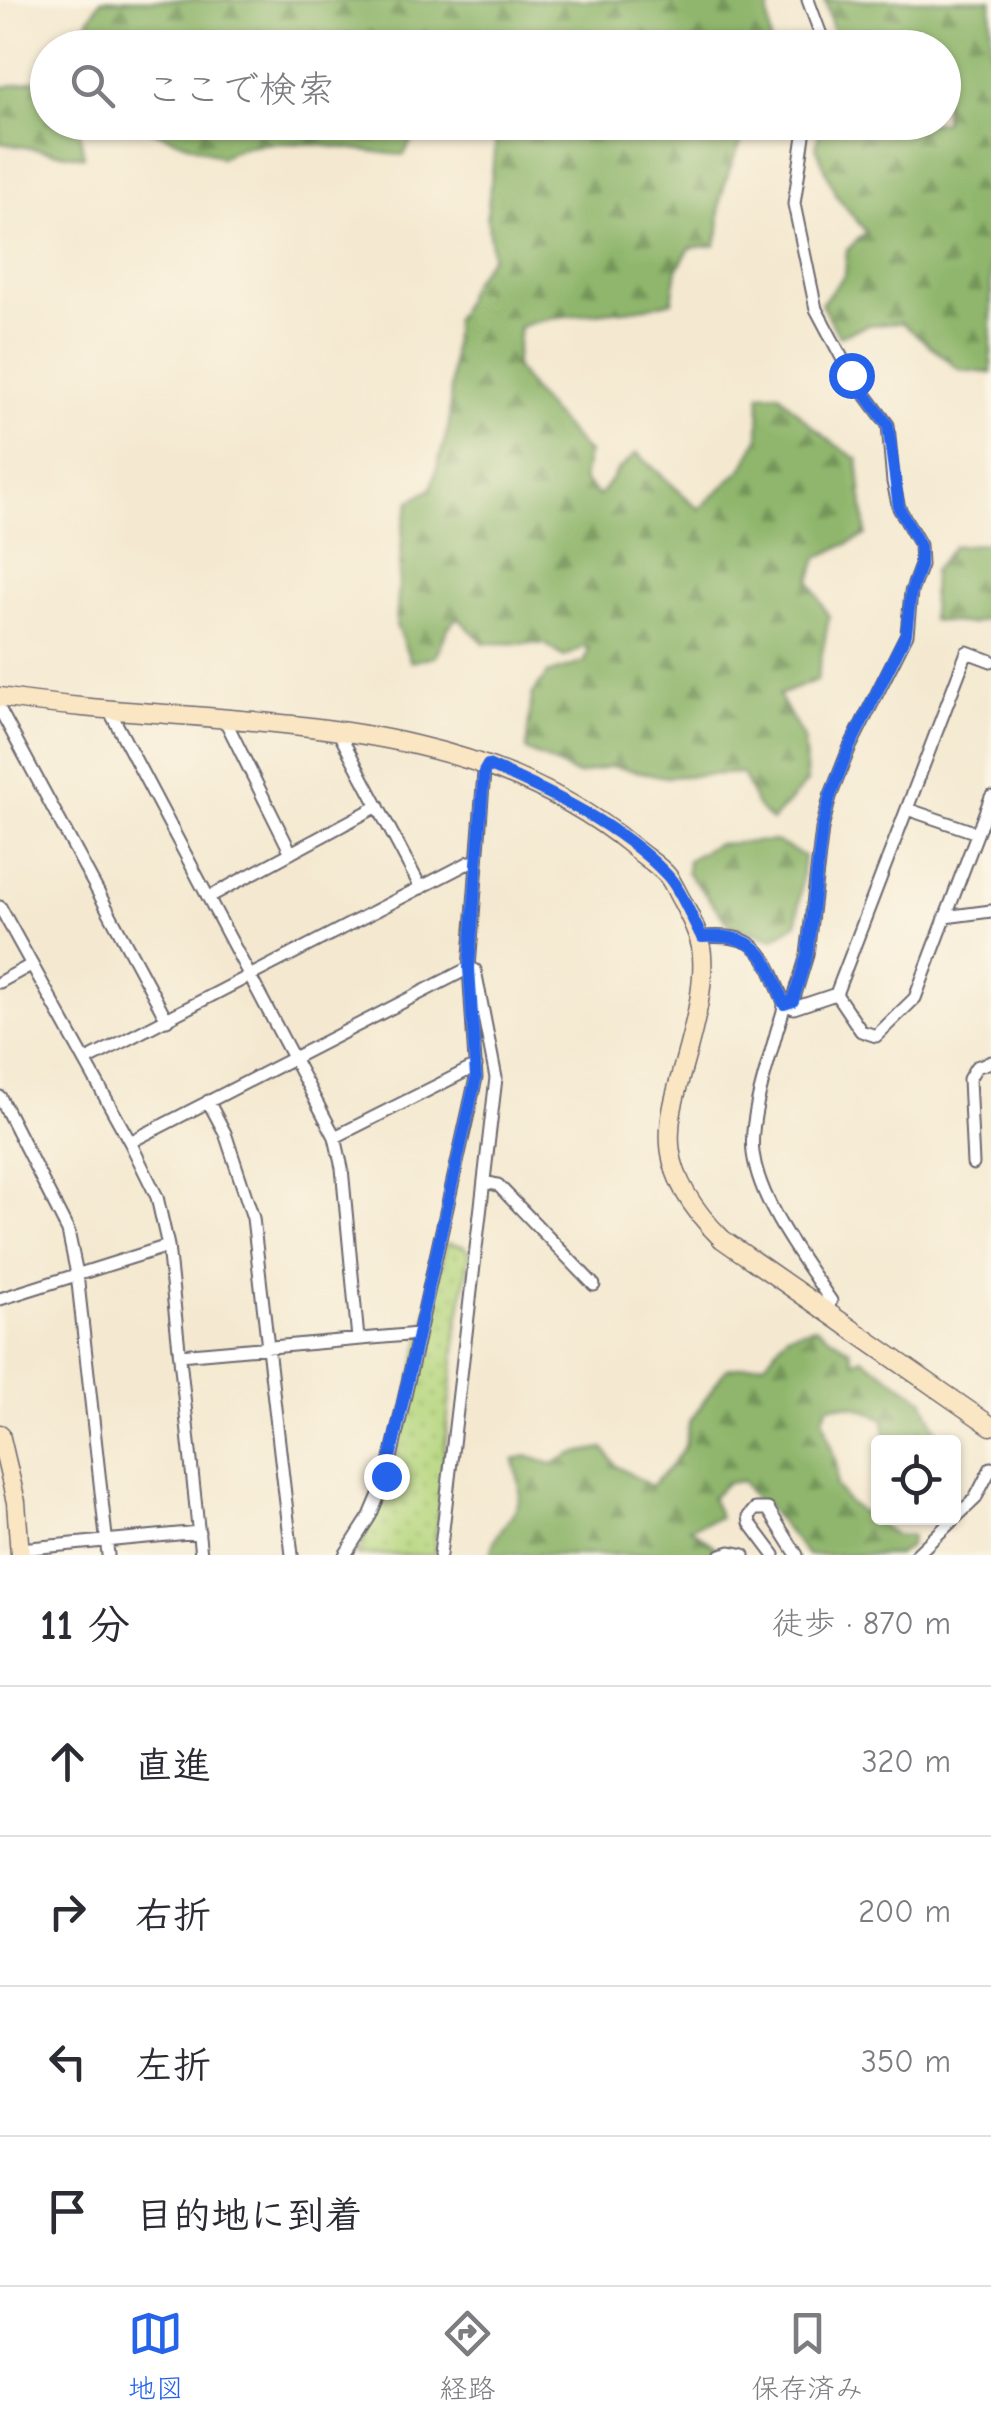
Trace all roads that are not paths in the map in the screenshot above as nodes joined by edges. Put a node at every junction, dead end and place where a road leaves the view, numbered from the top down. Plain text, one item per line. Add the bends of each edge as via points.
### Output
1 (808, 0) edge
2 (819, 30) edge
3 (803, 140) edge
4 (991, 660) edge
5 (0, 697) edge
6 (108, 708) junction
7 (0, 710) edge
8 (225, 720) junction
9 (343, 731) junction
10 (488, 765) junction
11 (991, 796) edge
12 (378, 806) junction
13 (907, 809) junction
14 (977, 833) junction
15 (291, 853) junction
16 (477, 861) junction
17 (421, 888) junction
18 (208, 897) junction
19 (0, 908) edge
20 (991, 911) edge
21 (946, 917) junction
22 (702, 937) junction
23 (31, 966) junction
24 (469, 968) junction
25 (252, 978) junction
26 (0, 982) edge
27 (836, 994) junction
28 (784, 1004) junction
29 (167, 1020) junction
30 (294, 1056) junction
31 (85, 1062) junction
32 (991, 1062) edge
33 (476, 1066) junction
34 (0, 1097) edge
35 (208, 1101) junction
36 (336, 1137) junction
37 (130, 1142) junction
38 (973, 1164) dead end
39 (485, 1182) junction
40 (168, 1246) junction
41 (77, 1274) junction
42 (594, 1286) dead end
43 (0, 1299) edge
44 (826, 1312) junction
45 (418, 1334) junction
46 (358, 1340) junction
47 (268, 1348) junction
48 (180, 1355) junction
49 (991, 1426) edge
50 (0, 1434) edge
51 (991, 1468) edge
52 (199, 1532) junction
53 (107, 1548) edge
54 (20, 1552) edge
55 (201, 1555) edge
56 (292, 1555) edge
57 (345, 1555) edge
58 (440, 1555) edge
59 (720, 1555) edge
60 (744, 1555) edge
61 (774, 1555) edge
62 (797, 1555) edge
63 (916, 1555) edge

1 - 2 street
3 - 28 street via 794,204 816,310 888,425 899,508 920,546 920,566 906,634 830,797 807,955 793,1001
4 - 13 street via 967,652
5 - 6 street
6 - 8 street
6 - 18 street
7 - 29 street
8 - 9 street
8 - 15 street
9 - 10 street
9 - 12 street
10 - 16 street
10 - 22 street via 612,830 669,877
11 - 14 street
12 - 15 street
12 - 17 street
13 - 14 street
13 - 27 street
14 - 21 street
15 - 18 street
16 - 17 street
16 - 24 street
17 - 25 street
18 - 25 street
19 - 23 street
20 - 21 street
21 - 27 street via 915,998 876,1036 861,1031
22 - 28 street via 728,935 760,950
22 - 44 street via 697,1015 671,1106 671,1164 701,1219
23 - 26 street
23 - 31 street
24 - 30 street
24 - 33 street
24 - 39 street via 475,970 496,1078
25 - 29 street
25 - 30 street
27 - 28 street via 794,1008
28 - 44 street via 752,1149 758,1177 831,1301
29 - 31 street
30 - 35 street
30 - 36 street
31 - 37 street
32 - 38 street via 968,1079
33 - 36 street
33 - 45 street
34 - 41 street via 68,1230
35 - 37 street
35 - 47 street via 253,1218
36 - 46 street
37 - 40 street via 158,1197
39 - 42 street via 498,1185
39 - 58 street
40 - 41 street
40 - 48 street
41 - 43 street
41 - 53 street
44 - 49 street
45 - 46 street
45 - 57 street via 386,1476
46 - 47 street
47 - 48 street
47 - 56 street
48 - 52 street
50 - 54 street
51 - 63 street via 976,1499
52 - 53 street
52 - 55 street
53 - 54 street
59 - 60 street
61 - 62 street via 750,1523 755,1509 768,1509

